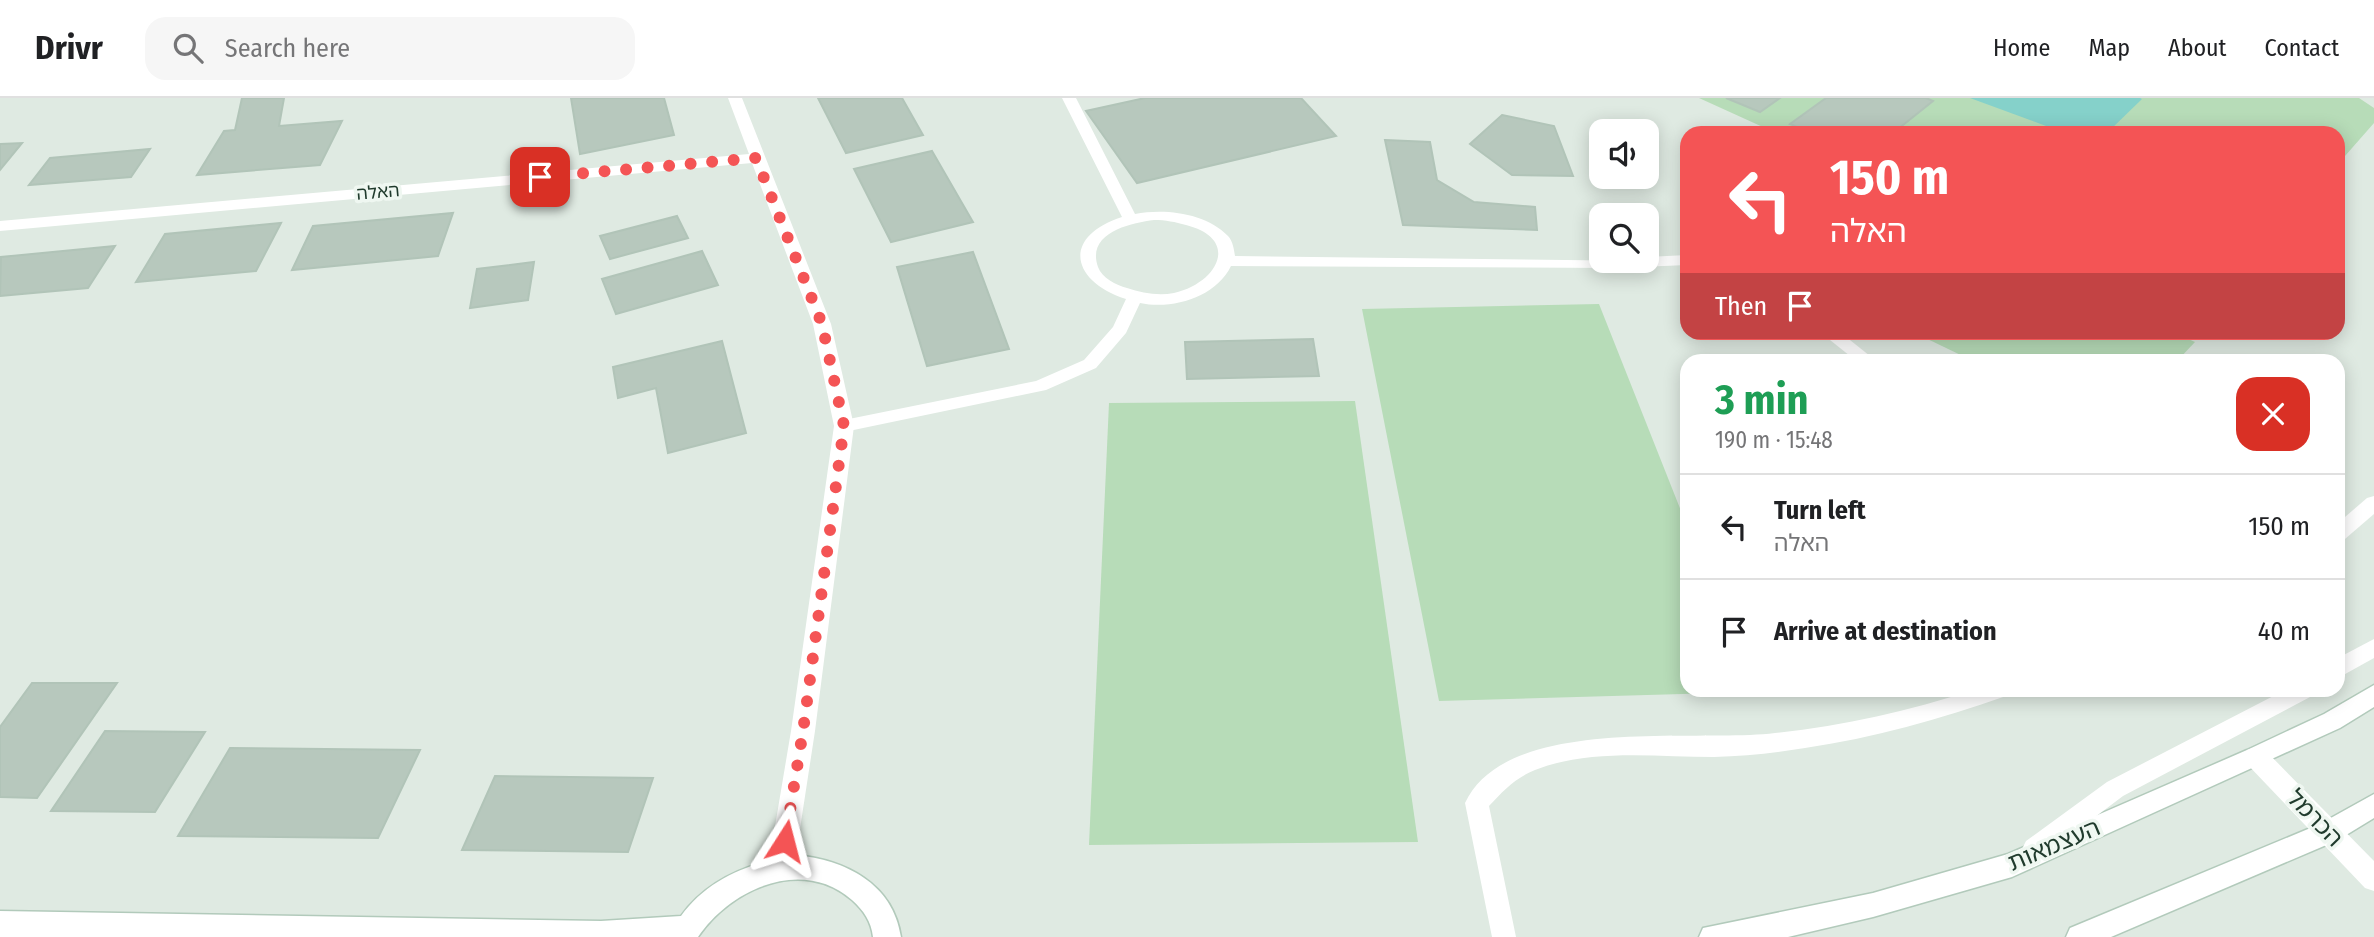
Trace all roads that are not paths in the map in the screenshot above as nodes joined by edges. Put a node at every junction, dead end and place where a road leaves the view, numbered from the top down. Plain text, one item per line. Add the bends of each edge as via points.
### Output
1 (735, 98) edge
2 (1069, 98) edge
3 (756, 158) junction
4 (1129, 219) junction
5 (0, 226) edge
6 (1680, 260) edge
7 (1228, 261) junction
8 (1135, 297) junction
9 (1839, 340) edge
10 (1858, 354) edge
11 (844, 426) junction
12 (2374, 503) edge
13 (2345, 528) edge
14 (2374, 647) edge
15 (2345, 665) edge
16 (2374, 695) edge
17 (1978, 697) edge
18 (2291, 697) edge
19 (2256, 757) junction
20 (2374, 805) edge
21 (2329, 832) junction
22 (2012, 865) junction
23 (781, 868) junction
24 (2374, 879) edge
25 (0, 924) edge
26 (684, 933) edge
27 (892, 935) edge
28 (1504, 937) edge
29 (1713, 937) edge
30 (2080, 937) edge

1 - 3 street
2 - 4 lane
3 - 5 street, האלה
3 - 11 street via 822,324
4 - 7 lane via 1165,215 1199,222 1222,239
4 - 8 lane via 1101,233 1088,253 1089,264 1104,285
6 - 7 lane
7 - 8 lane via 1213,283 1197,292 1167,298
8 - 11 lane via 1120,329 1090,364 1040,386
9 - 10 lane
11 - 23 street
12 - 13 lane
14 - 15 lane
16 - 19 street, העצמאות
17 - 28 lane via 1844,732 1743,746 1596,747 1538,759 1504,775 1477,803
18 - 22 lane via 2115,789
19 - 21 street, הכרמל
19 - 22 street, העצמאות
20 - 21 street
21 - 24 street, הכרמל
21 - 30 street
22 - 29 street, העצמאות via 1873,905 1741,935
23 - 26 street via 745,879 713,900
23 - 27 street via 810,867 849,880 876,907
25 - 26 street

